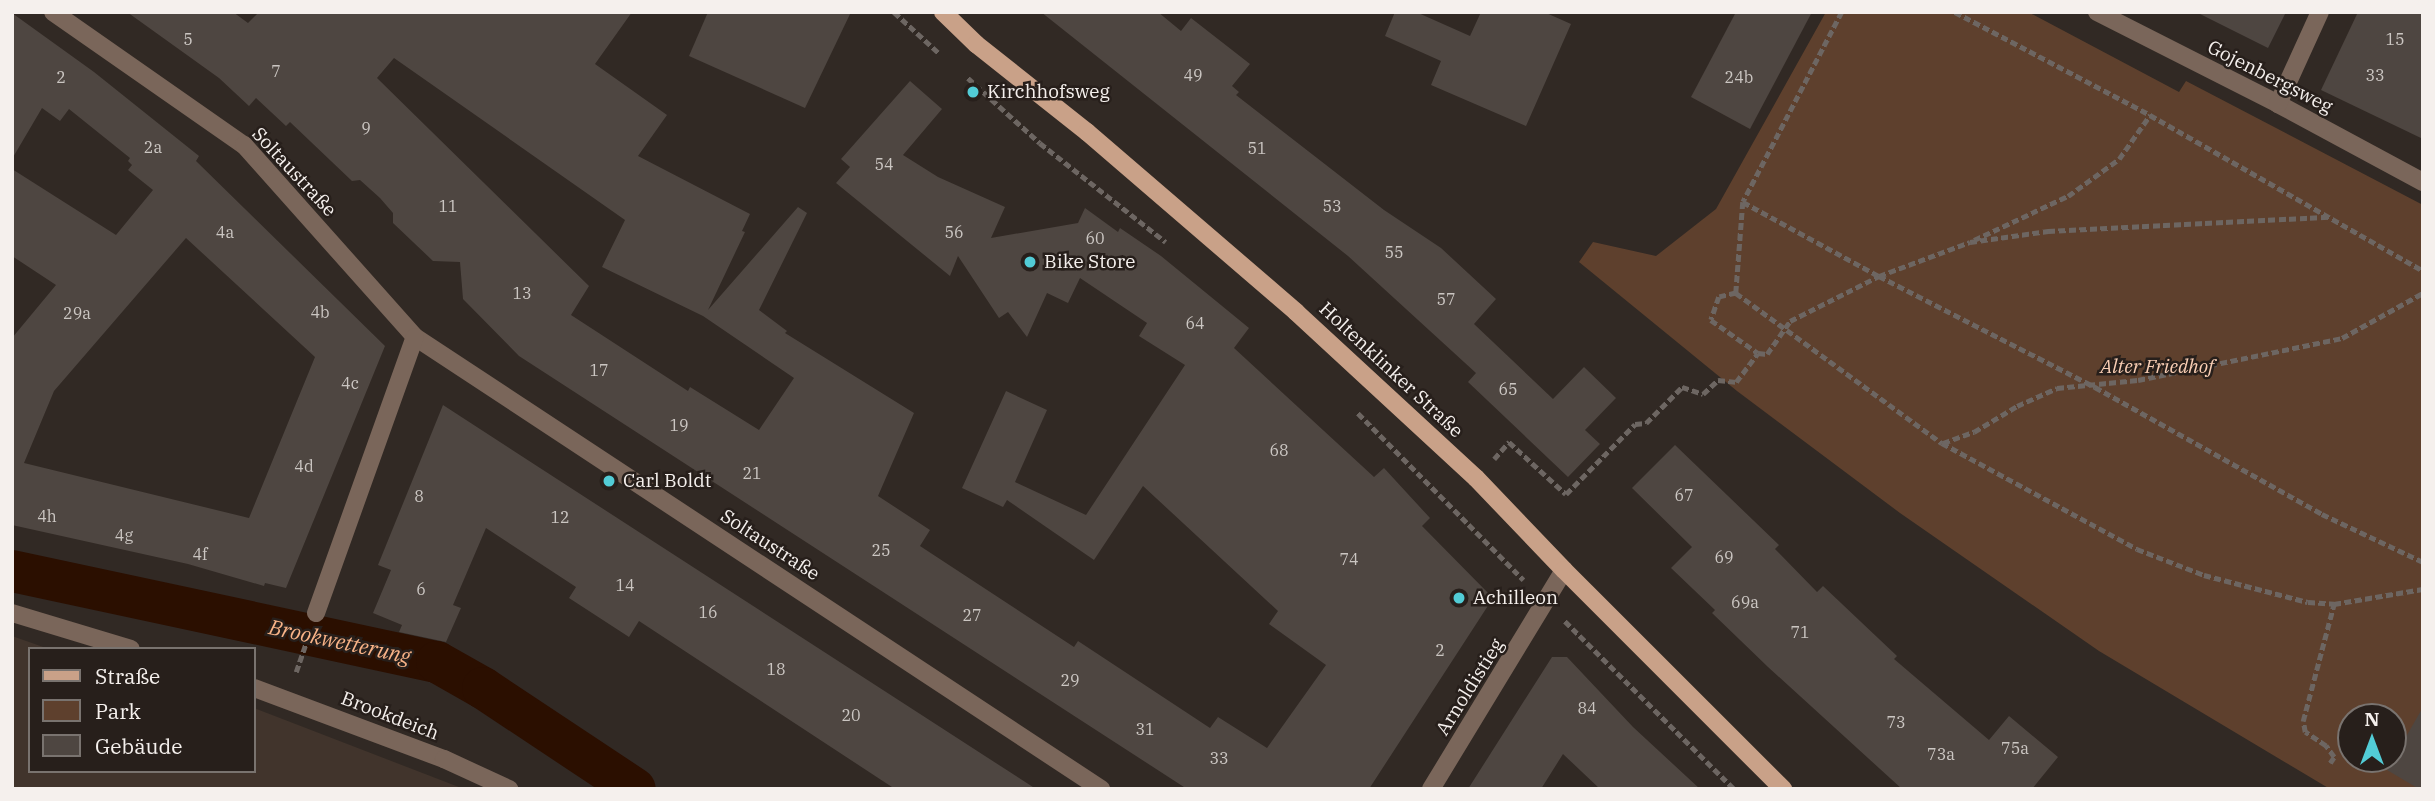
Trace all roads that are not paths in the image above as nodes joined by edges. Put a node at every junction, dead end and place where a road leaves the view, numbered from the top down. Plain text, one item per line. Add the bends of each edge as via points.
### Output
1 (53, 12) edge
2 (943, 12) edge
3 (2097, 12) edge
4 (2320, 12) edge
5 (2278, 104) junction
6 (2423, 182) edge
7 (415, 337) junction
8 (1564, 570) junction
9 (12, 613) edge
10 (316, 613) dead end
11 (124, 647) edge
12 (256, 689) edge
13 (509, 789) edge
14 (1101, 789) edge
15 (1431, 789) edge
16 (1783, 789) edge

1 - 7 street, Soltaustraße via 244,145
2 - 8 main road, Holtenklinker Straße via 1296,312 1476,478
3 - 5 street, Gojenbergsweg
4 - 5 street
5 - 6 street, Gojenbergsweg
7 - 10 street
7 - 14 street, Soltaustraße
8 - 15 street, Arnoldistieg
8 - 16 main road, Holtenklinker Straße
9 - 11 street
12 - 13 street, Brookdeich via 444,759

